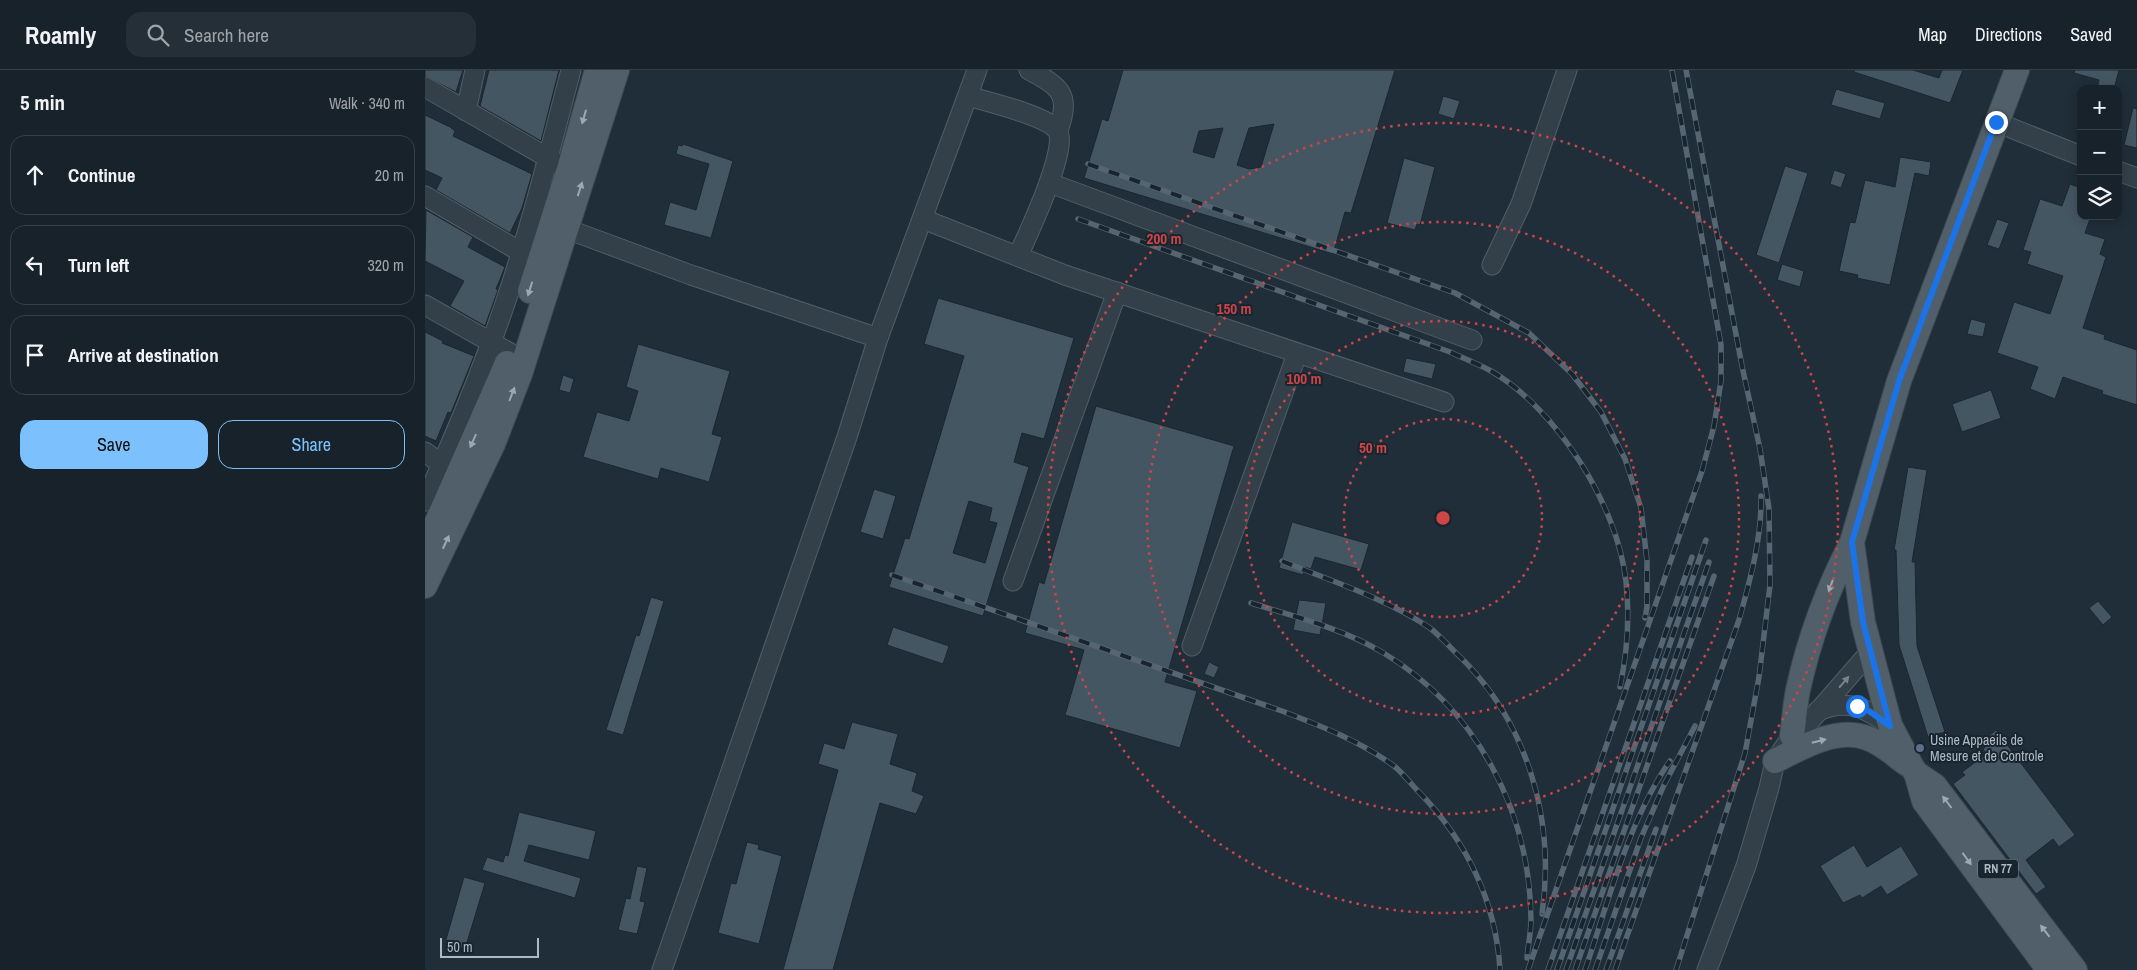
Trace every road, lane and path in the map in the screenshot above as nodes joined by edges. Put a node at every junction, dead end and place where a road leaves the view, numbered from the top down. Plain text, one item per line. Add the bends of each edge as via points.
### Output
1 (475, 70) edge
2 (571, 70) edge
3 (597, 70) edge
4 (617, 70) edge
5 (977, 70) edge
6 (1029, 70) edge
7 (1567, 70) edge
8 (2017, 70) edge
9 (425, 88) edge
10 (968, 96) junction
11 (466, 110) junction
12 (1996, 122) junction
13 (1058, 130) junction
14 (2077, 154) edge
15 (548, 158) junction
16 (569, 169) junction
17 (2122, 172) edge
18 (2137, 178) edge
19 (1050, 182) junction
20 (425, 196) edge
21 (923, 219) junction
22 (567, 228) junction
23 (530, 256) junction
24 (1018, 256) junction
25 (1492, 265) dead end
26 (1117, 292) junction
27 (425, 305) edge
28 (878, 338) junction
29 (1472, 340) dead end
30 (501, 348) junction
31 (1297, 354) junction
32 (1444, 402) dead end
33 (425, 452) edge
34 (450, 470) junction
35 (425, 501) edge
36 (1852, 542) junction
37 (425, 548) edge
38 (1013, 581) dead end
39 (425, 586) edge
40 (1192, 646) dead end
41 (1870, 652) junction
42 (1818, 711) junction
43 (1890, 726) junction
44 (1792, 736) junction
45 (1775, 761) junction
46 (1914, 770) junction
47 (662, 970) edge
48 (1707, 970) edge
49 (2049, 970) edge
50 (2075, 970) edge

1 - 11 street
2 - 15 street
3 -> 16 main road
22 -> 4 main road
5 - 10 street
6 - 13 street via 1053,83 1061,94 1064,114
7 - 25 street via 1521,204
8 - 12 main road, RN 77
9 - 11 street
10 - 13 street via 1043,120
10 - 21 street
11 - 15 street
12 - 14 street
12 - 36 main road, RN 77 via 1899,381
13 - 19 street via 1061,140
15 - 16 street
15 - 23 street
16 - 23 main road
17 - 18 street
19 - 24 street
19 - 29 street
20 - 23 street
21 - 24 street
21 - 28 street
22 - 28 street via 691,275
39 -> 22 main road via 493,444 520,374
23 - 30 main road
24 - 26 street
26 - 31 street
26 - 38 street
27 - 30 street
28 - 47 street
30 - 34 main road via 504,371
31 - 32 street
31 - 40 street
33 - 34 street
34 - 35 street
34 - 37 main road
36 - 41 main road, RN 77
36 -> 44 main road via 1832,580 1803,669
42 -> 41 street
41 - 43 main road, RN 77
42 - 43 street via 1831,705 1857,706
42 - 44 street
43 - 46 main road, RN 77
44 - 45 street
45 -> 46 main road via 1808,744 1847,734 1881,745
45 - 48 street via 1745,866
46 -> 49 main road, RN 77 via 1924,801
50 -> 46 main road, RN 77 via 1935,786

